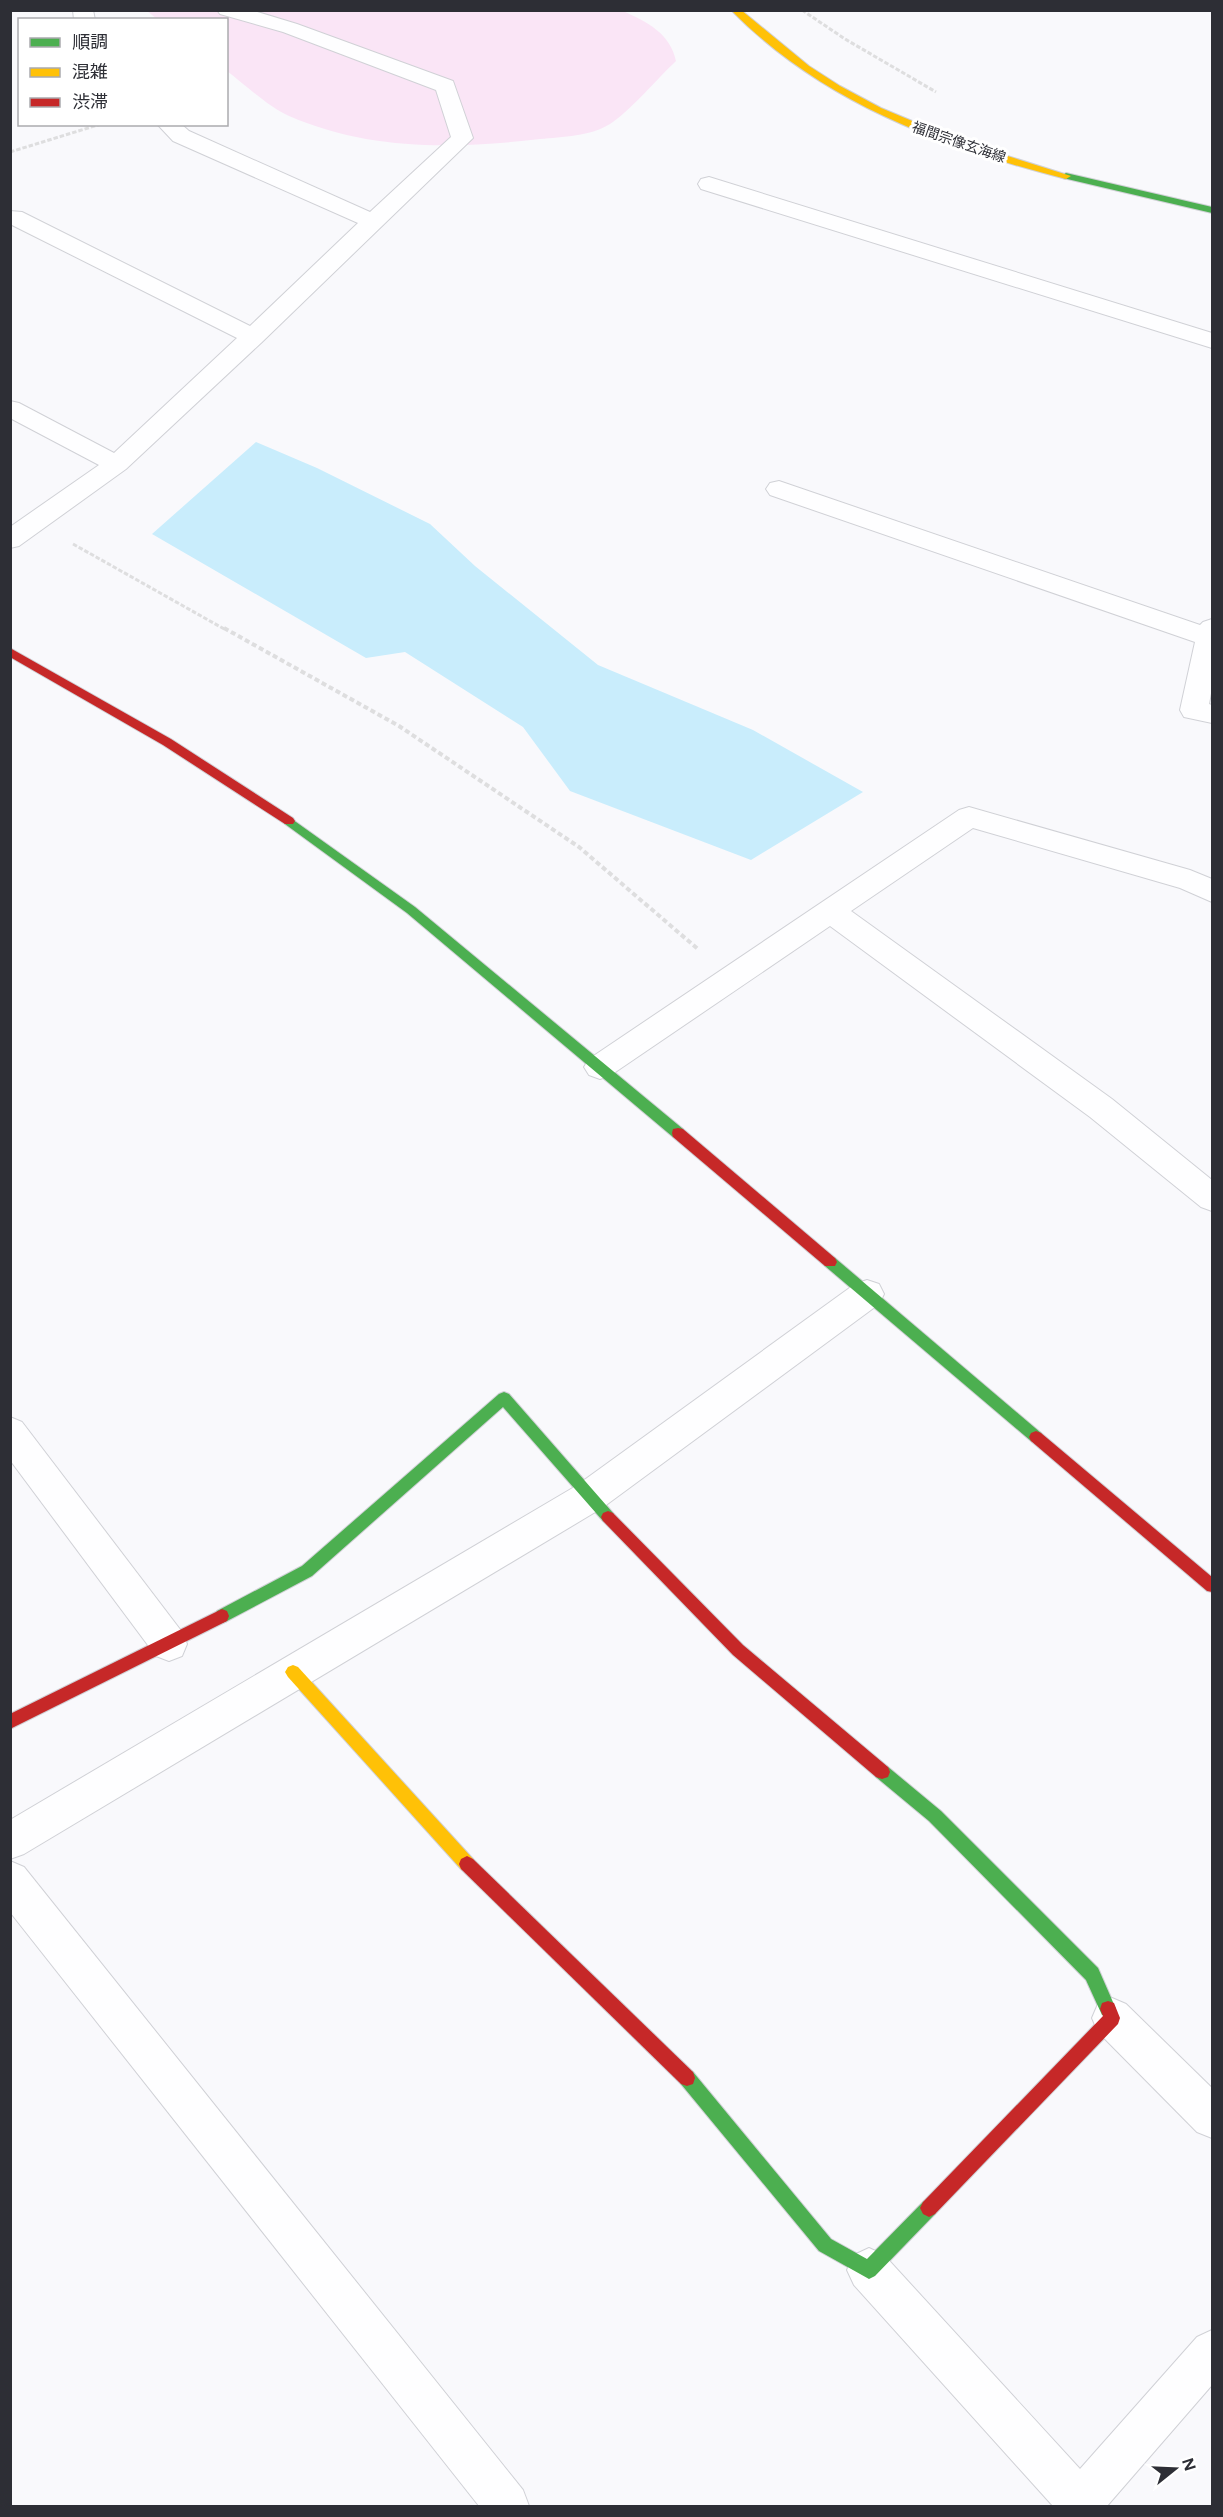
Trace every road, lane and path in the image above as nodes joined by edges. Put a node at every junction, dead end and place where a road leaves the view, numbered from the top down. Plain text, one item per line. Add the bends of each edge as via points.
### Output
1 (227, 10) edge
2 (735, 10) edge
3 (802, 10) edge
4 (937, 92) dead end
5 (94, 126) edge
6 (170, 126) edge
7 (10, 152) edge
8 (709, 184) dead end
9 (1212, 210) edge
10 (14, 217) dead end
11 (372, 221) junction
12 (254, 337) junction
13 (1212, 341) edge
14 (10, 408) edge
15 (117, 464) junction
16 (779, 489) dead end
17 (36, 523) junction
18 (10, 540) edge
19 (1211, 633) edge
20 (10, 652) edge
21 (1212, 714) edge
22 (1212, 891) edge
23 (831, 912) junction
24 (732, 978) junction
25 (600, 1067) junction
26 (1212, 1198) edge
27 (867, 1294) junction
28 (10, 1432) edge
29 (589, 1497) junction
30 (1212, 1586) edge
31 (169, 1644) junction
32 (293, 1672) junction
33 (14, 1714) edge
34 (10, 1841) edge
35 (10, 1880) edge
36 (1112, 2018) junction
37 (1212, 2117) edge
38 (869, 2270) junction
39 (1212, 2352) edge
40 (1080, 2505) edge
41 (507, 2506) edge

1 - 11 street via 290,28 445,86 462,138
2 - 9 street, 福間宗像玄海線 via 813,72 898,120 960,145 1024,164
3 - 4 path
5 - 7 path
6 - 11 street via 181,136
8 - 13 street
10 - 12 street
11 - 12 street
12 - 15 street
14 - 15 street
15 - 17 street
16 - 19 street
17 - 18 street
17 - 24 path via 399,726 579,847
19 - 21 street via 1194,710
20 - 25 street via 167,742 284,817 411,910
22 - 23 street via 1190,880 969,817
23 - 24 street
23 - 26 street via 1101,1108
24 - 25 street
25 - 27 street
27 - 29 street
27 - 30 street
28 - 31 street
29 - 31 street via 504,1398 307,1571
29 - 32 street
29 - 36 street via 738,1650 935,1816 1092,1974
31 - 33 street
32 - 34 street
32 - 38 street via 456,1853 679,2069 825,2245
35 - 41 street
36 - 37 street
36 - 38 street
38 - 40 street
39 - 40 street

